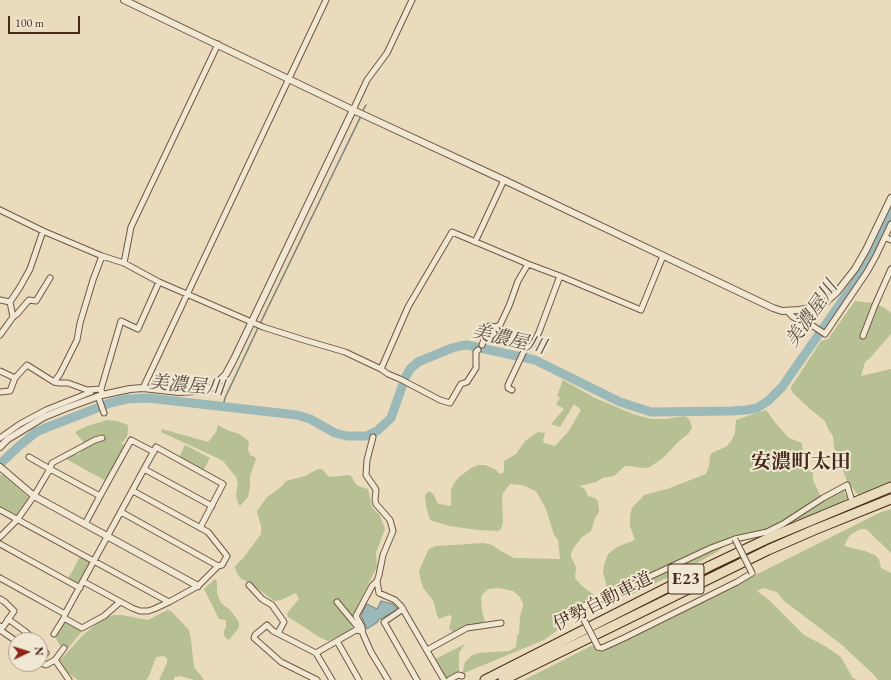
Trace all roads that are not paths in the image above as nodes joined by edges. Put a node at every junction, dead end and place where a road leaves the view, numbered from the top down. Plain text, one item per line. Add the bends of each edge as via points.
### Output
1 (124, 0) edge
2 (326, 0) edge
3 (412, 0) edge
4 (218, 44) junction
5 (289, 78) junction
6 (353, 110) junction
7 (504, 180) junction
8 (891, 198) edge
9 (0, 210) edge
10 (891, 224) edge
11 (43, 232) junction
12 (885, 237) junction
13 (891, 240) edge
14 (475, 242) junction
15 (102, 256) junction
16 (663, 256) junction
17 (124, 263) junction
18 (528, 264) junction
19 (891, 269) edge
20 (560, 276) junction
21 (50, 278) dead end
22 (159, 282) junction
23 (188, 294) junction
24 (0, 300) edge
25 (10, 302) junction
26 (787, 311) junction
27 (13, 317) junction
28 (251, 321) junction
29 (0, 335) edge
30 (863, 336) dead end
31 (482, 345) dead end
32 (478, 350) dead end
33 (381, 369) junction
34 (0, 371) edge
35 (16, 378) junction
36 (54, 382) junction
37 (143, 388) junction
38 (90, 389) junction
39 (512, 390) dead end
40 (0, 392) edge
41 (100, 395) junction
42 (104, 413) dead end
43 (373, 437) dead end
44 (0, 438) edge
45 (102, 438) dead end
46 (0, 447) edge
47 (154, 452) junction
48 (29, 457) dead end
49 (2, 468) edge
50 (50, 469) junction
51 (144, 469) junction
52 (891, 487) edge
53 (133, 491) junction
54 (34, 496) junction
55 (100, 496) junction
56 (851, 498) dead end
57 (891, 499) edge
58 (212, 506) junction
59 (0, 510) edge
60 (121, 512) junction
61 (17, 520) junction
62 (85, 524) junction
63 (200, 528) junction
64 (0, 537) edge
65 (108, 537) junction
66 (735, 539) junction
67 (0, 544) edge
68 (94, 562) junction
69 (218, 566) junction
70 (0, 578) edge
71 (377, 581) junction
72 (84, 582) junction
73 (249, 585) dead end
74 (198, 586) junction
75 (80, 588) junction
76 (0, 599) edge
77 (120, 602) junction
78 (169, 602) junction
79 (337, 602) dead end
80 (579, 608) dead end
81 (403, 609) junction
82 (65, 616) junction
83 (583, 618) dead end
84 (8, 619) junction
85 (501, 623) dead end
86 (0, 626) edge
87 (26, 632) edge
88 (362, 632) junction
89 (278, 633) junction
90 (54, 634) dead end
91 (337, 641) junction
92 (64, 648) dead end
93 (427, 650) junction
94 (316, 653) junction
95 (55, 660) junction
96 (48, 664) edge
97 (462, 676) dead end
98 (69, 680) edge
99 (317, 680) edge
100 (332, 680) edge
101 (359, 680) edge
102 (388, 680) edge
103 (416, 680) edge
104 (444, 680) edge
105 (449, 680) edge
106 (485, 680) edge
107 (502, 680) edge

1 - 4 street
2 - 5 street
3 - 6 street via 387,53 368,80
4 - 5 street
4 - 17 street via 131,227
5 - 6 street
5 - 23 street
6 - 7 street
6 - 28 street
7 - 14 street
7 - 16 street
8 - 26 street via 866,250 837,292 827,301 811,308
9 - 11 street
10 - 12 street
11 - 15 street
11 - 25 street via 30,268
12 - 13 street
12 - 26 street via 867,272 825,334 793,317
14 - 18 street
14 - 33 street via 452,232 408,307
15 - 17 street
15 - 36 street via 76,340
16 - 20 street via 641,310
16 - 26 street via 773,308
17 - 22 street
18 - 20 street
18 - 31 street via 500,325 489,326
19 - 30 street
20 - 39 street via 539,332 533,344 524,352 508,385
21 - 27 street via 36,301 29,300
22 - 23 street
22 - 41 street via 138,329 120,321
23 - 28 street
23 - 37 street
24 - 25 street
25 - 27 street
27 - 29 street
28 - 33 street via 277,332 345,352
28 - 37 street via 226,374 213,387 178,392
32 - 33 street via 476,368 466,382 461,384 450,404
34 - 35 street
35 - 36 street via 27,365
35 - 40 street via 10,391
36 - 38 street
37 - 41 street
38 - 41 street
38 - 44 street via 91,392 26,420
41 - 42 street
41 - 46 street via 44,417 8,439
43 - 71 street via 366,475 376,490 376,504 390,520 393,529
45 - 50 street via 52,463
47 - 51 street
47 - 55 street via 131,440
47 - 58 street via 156,447 223,484
48 - 50 street
49 - 54 street
50 - 54 street
50 - 55 street
51 - 53 street
51 - 58 street
52 - 106 highway, 伊勢自動車道 / E23 via 719,562
53 - 60 street
53 - 63 street
54 - 61 street
54 - 62 street
55 - 62 street
56 - 66 street via 846,485 767,532
57 - 107 highway, 伊勢自動車道 / E23 via 768,550
58 - 63 street
59 - 61 street
60 - 65 street
60 - 69 street
61 - 64 street
61 - 68 street
62 - 65 street
63 - 69 street via 208,532 227,556 222,565
65 - 68 street
65 - 74 street
66 - 80 street
66 - 83 street, bridge via 752,573 737,582 602,648 598,647
67 - 75 street
68 - 72 street
68 - 78 street
69 - 74 street
70 - 82 street
71 - 81 street via 379,593 398,603
71 - 88 street via 356,616
72 - 75 street
72 - 77 street
73 - 89 street via 262,599 272,605 284,622
74 - 78 street
75 - 82 street
76 - 84 street via 14,611
77 - 78 street via 144,612
77 - 82 street via 104,616 82,628
79 - 88 street
81 - 93 street
81 - 103 street via 384,622
82 - 90 street
84 - 86 street via 3,627
84 - 87 street
85 - 93 street via 464,629
88 - 91 street via 356,630
88 - 102 street
89 - 94 street
89 - 99 street via 267,625 254,638 281,662
91 - 94 street
91 - 101 street
92 - 95 street
93 - 104 street
94 - 100 street
95 - 96 street
95 - 98 street
97 - 105 street

